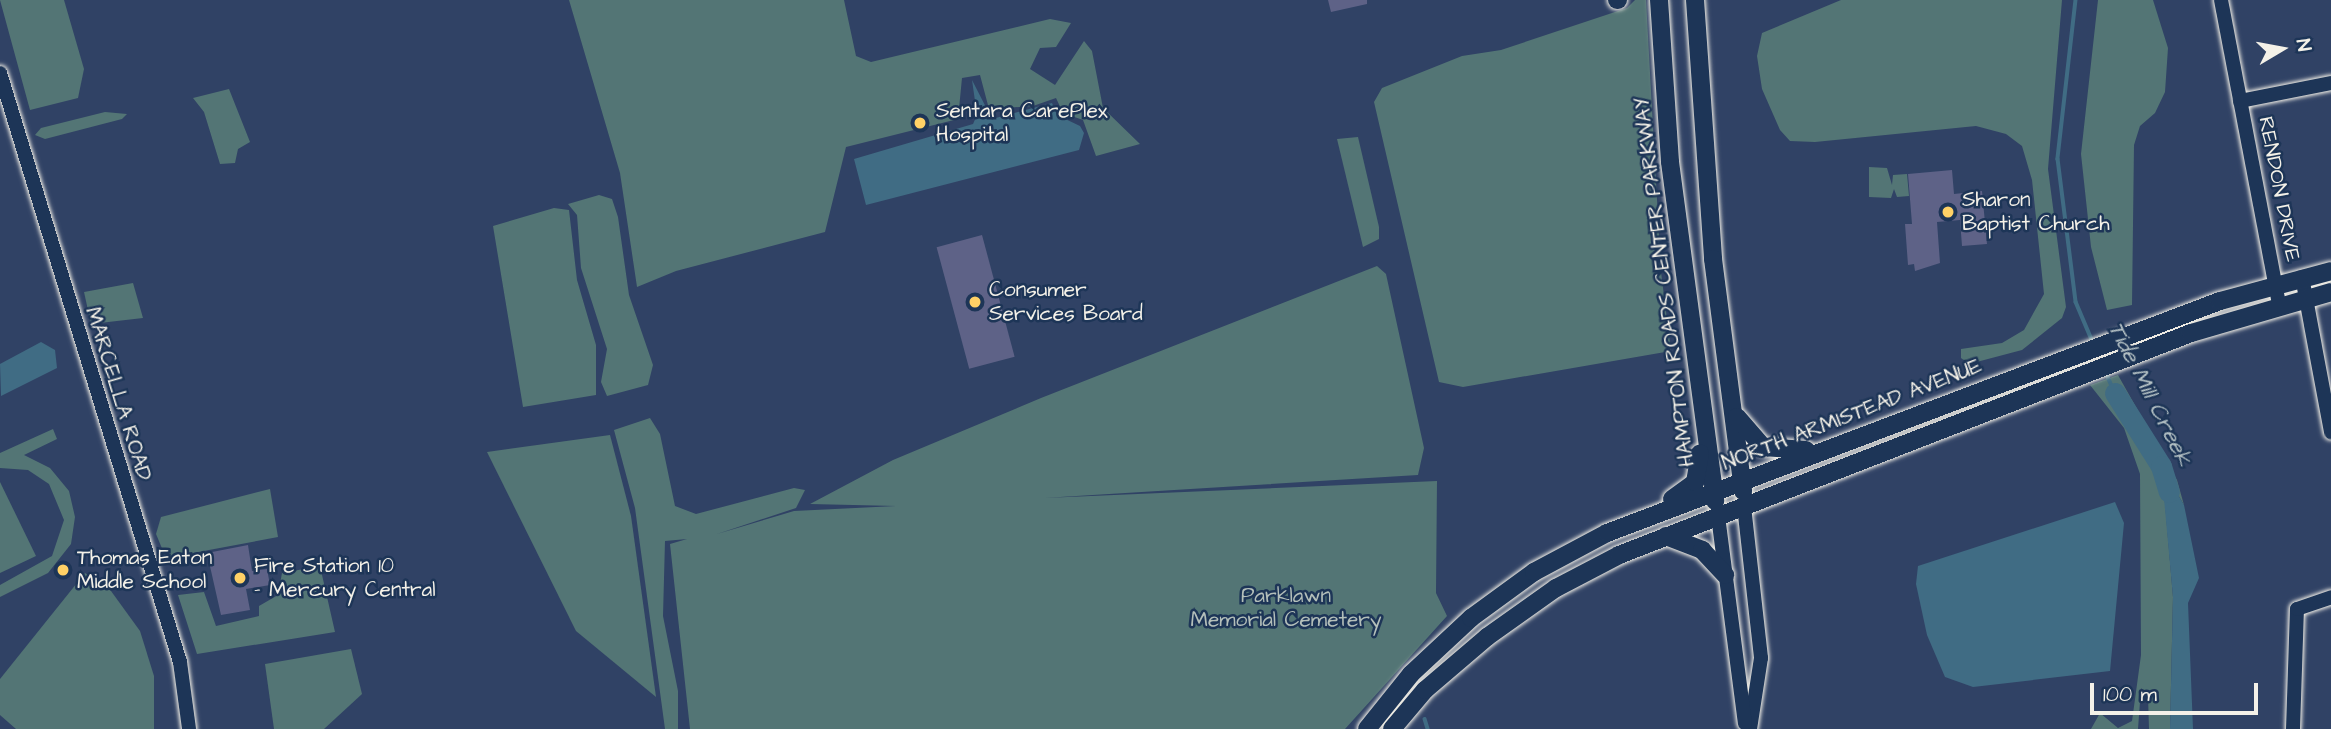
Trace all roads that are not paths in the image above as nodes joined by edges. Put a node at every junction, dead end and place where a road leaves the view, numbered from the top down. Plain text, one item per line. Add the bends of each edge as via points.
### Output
1 (1659, 0) edge
2 (1695, 0) edge
3 (2221, 0) edge
4 (0, 73) edge
5 (2331, 83) edge
6 (2240, 101) junction
7 (2331, 271) edge
8 (2302, 277) junction
9 (2275, 284) junction
10 (2331, 292) edge
11 (1686, 296) junction
12 (2307, 297) junction
13 (2279, 304) junction
14 (1731, 404) junction
15 (2331, 432) edge
16 (1832, 447) junction
17 (1742, 481) junction
18 (1714, 492) junction
19 (1744, 506) junction
20 (1717, 516) junction
21 (1642, 519) junction
22 (1666, 536) junction
23 (1725, 575) junction
24 (2331, 597) edge
25 (190, 729) edge
26 (1367, 729) edge
27 (1392, 729) edge
28 (1748, 729) edge
29 (2293, 729) edge

1 - 11 main road, HAMPTON ROADS CENTER PARKWAY
2 - 14 main road via 1707,193
3 - 6 street, RENDON DRIVE
4 - 25 street, MARCELLA ROAD via 180,662
5 - 6 street
6 - 9 street, RENDON DRIVE
7 - 8 main road, NORTH ARMISTEAD AVENUE
8 - 9 main road, NORTH ARMISTEAD AVENUE
8 - 12 street
9 - 13 street, RENDON DRIVE
9 - 16 main road, NORTH ARMISTEAD AVENUE
10 - 12 main road, NORTH ARMISTEAD AVENUE
11 - 18 main road, HAMPTON ROADS CENTER PARKWAY
11 - 21 main road via 1687,362 1700,470 1688,492
12 - 13 main road, NORTH ARMISTEAD AVENUE
12 - 15 street
13 - 19 main road, NORTH ARMISTEAD AVENUE via 2110,363
14 - 16 main road via 1743,429 1763,447 1780,452
14 - 17 main road
16 - 17 main road, NORTH ARMISTEAD AVENUE
17 - 18 main road, NORTH ARMISTEAD AVENUE
17 - 19 main road
18 - 20 main road, HAMPTON ROADS CENTER PARKWAY
18 - 21 main road, NORTH ARMISTEAD AVENUE
19 - 20 main road, NORTH ARMISTEAD AVENUE
19 - 28 street via 1761,657
20 - 22 main road, NORTH ARMISTEAD AVENUE
20 - 23 street
21 - 26 main road, NORTH ARMISTEAD AVENUE via 1553,561 1471,618 1421,664
22 - 23 main road via 1702,550
22 - 27 main road, NORTH ARMISTEAD AVENUE via 1591,568 1524,609 1434,681
23 - 28 street
24 - 29 street via 2297,608

